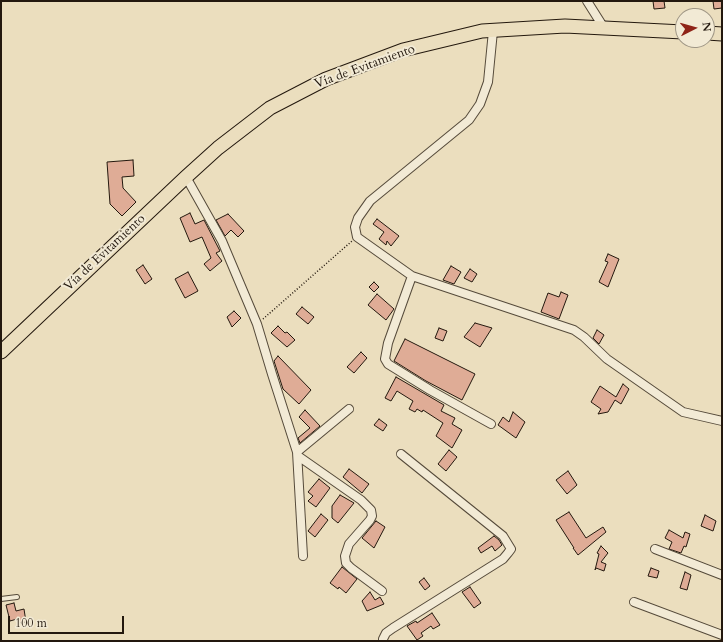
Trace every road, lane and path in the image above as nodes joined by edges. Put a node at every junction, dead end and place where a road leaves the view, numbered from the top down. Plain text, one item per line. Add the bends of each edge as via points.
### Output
1 (587, 1) edge
2 (604, 28) junction
3 (492, 30) junction
4 (675, 32) edge
5 (186, 177) junction
6 (356, 237) junction
7 (412, 276) junction
8 (257, 324) junction
9 (1, 352) edge
10 (349, 409) dead end
11 (722, 421) edge
12 (491, 424) dead end
13 (298, 454) junction
14 (401, 454) dead end
15 (655, 549) dead end
16 (302, 556) dead end
17 (722, 575) edge
18 (382, 591) dead end
19 (17, 597) dead end
20 (1, 599) edge
21 (634, 602) dead end
22 (722, 635) edge
23 (383, 641) edge

1 - 2 street
2 - 3 highway, Vía de Evitamiento via 565,26
2 - 4 highway, Vía de Evitamiento
3 - 5 highway, Vía de Evitamiento via 403,50 326,79 270,108 218,148
3 - 6 street via 488,82 480,104 469,120 370,201 358,218 355,227
5 - 8 street via 222,241
5 - 9 highway, Vía de Evitamiento
6 - 7 street
6 - 8 path
7 - 11 street via 574,330 607,359 683,412
7 - 12 street via 388,343 385,359 388,364 430,390
8 - 13 street
10 - 13 street
13 - 16 street
13 - 18 street via 371,510 370,520 349,544 345,556 346,563 351,568
14 - 23 street via 503,536 511,548 503,559 386,633
15 - 17 street
19 - 20 lane
21 - 22 street

